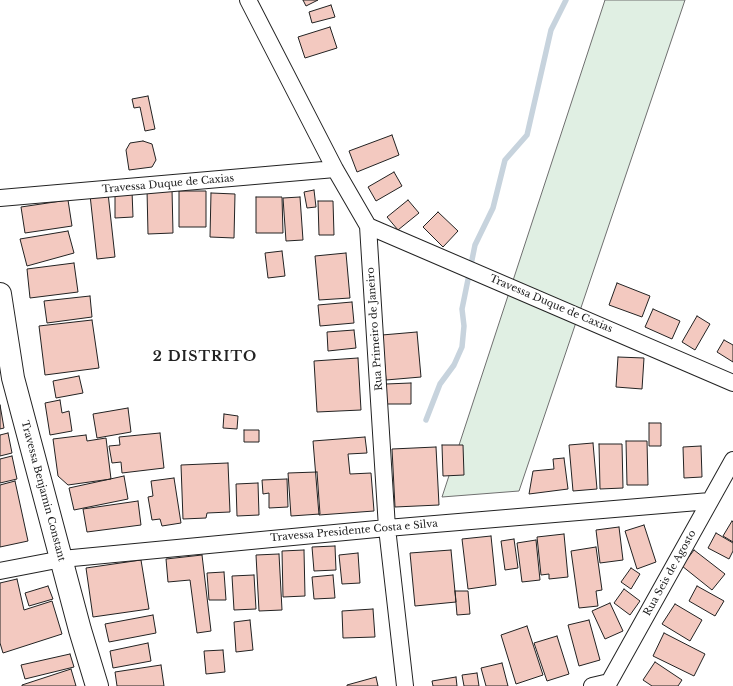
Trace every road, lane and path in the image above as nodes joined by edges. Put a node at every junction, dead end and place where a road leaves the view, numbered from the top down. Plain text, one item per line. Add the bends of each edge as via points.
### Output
1 (248, 0) edge
2 (335, 169) junction
3 (0, 198) edge
4 (368, 226) junction
5 (0, 294) edge
6 (733, 383) edge
7 (733, 460) edge
8 (710, 501) junction
9 (387, 528) junction
10 (62, 558) junction
11 (0, 571) edge
12 (608, 684) edge
13 (97, 686) edge
14 (405, 686) edge
15 (592, 686) edge

1 - 2 street, Rua Primeiro de Janeiro
2 - 3 street, Travessa Duque de Caxias
2 - 4 street, Rua Primeiro de Janeiro
4 - 6 street, Travessa Duque de Caxias
4 - 9 street, Rua Primeiro de Janeiro
5 - 10 main road, Travessa Benjamin Constant via 13,378
7 - 8 street, Rua Seis de Agosto
8 - 9 street, Travessa Presidente Costa e Silva
8 - 12 street, Rua Seis de Agosto
9 - 10 street, Travessa Presidente Costa e Silva
9 - 14 street, Rua Primeiro de Janeiro
10 - 11 street, Travessa Presidente Costa e Silva
10 - 13 main road, Travessa Benjamin Constant
12 - 15 street

